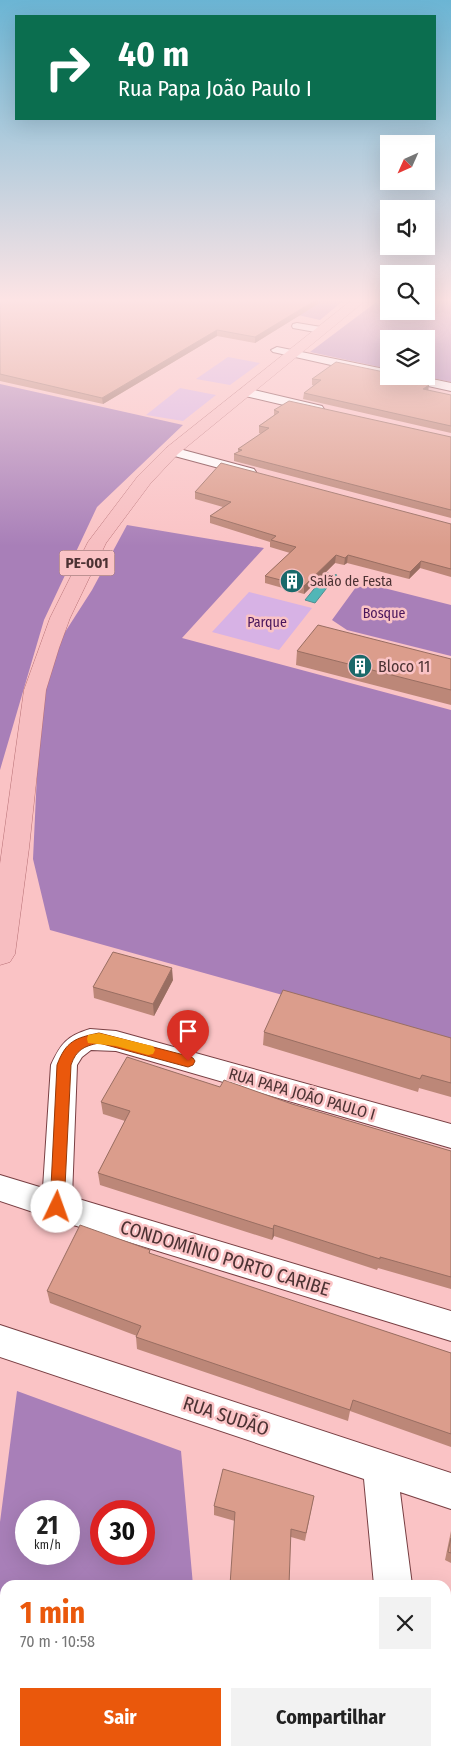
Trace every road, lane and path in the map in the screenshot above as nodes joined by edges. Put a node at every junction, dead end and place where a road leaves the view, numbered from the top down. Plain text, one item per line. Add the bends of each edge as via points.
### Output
1 (255, 382) edge
2 (435, 384) edge
3 (451, 387) edge
4 (245, 392) junction
5 (330, 412) edge
6 (172, 451) junction
7 (259, 474) edge
8 (8, 848) edge
9 (0, 954) edge
10 (451, 1136) edge
11 (0, 1188) edge
12 (57, 1207) junction
13 (451, 1326) edge
14 (0, 1341) edge
15 (380, 1468) junction
16 (451, 1491) edge
17 (392, 1580) edge

1 - 4 main road, PE-001
2 - 3 street
4 - 5 street
4 - 6 main road, PE-001
6 - 7 street
6 - 8 main road, PE-001 via 144,480 97,542 51,640 36,690
8 - 9 main road, PE-001
10 - 12 street, RUA PAPA JOÃO PAULO I via 99,1038 83,1041 69,1051 64,1065
11 - 12 street, CONDOMÍNIO PORTO CARIBE
12 - 13 street, CONDOMÍNIO PORTO CARIBE
14 - 15 street, RUA SUDÃO
15 - 16 street, RUA SUDÃO
15 - 17 street

